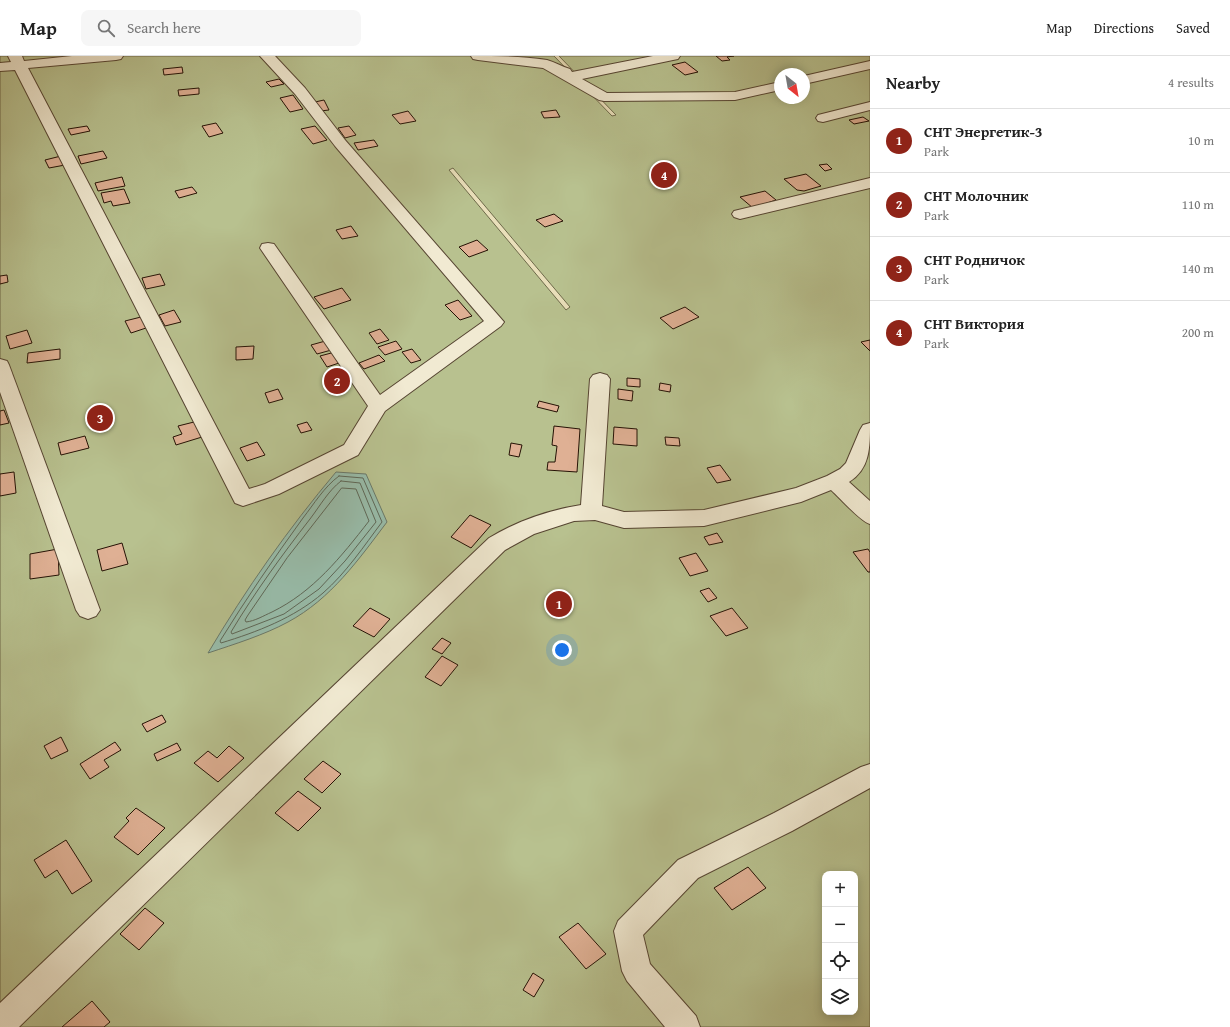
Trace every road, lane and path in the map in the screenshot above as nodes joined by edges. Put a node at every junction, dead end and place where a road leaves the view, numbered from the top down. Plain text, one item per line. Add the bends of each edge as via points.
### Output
1 (116, 56) edge
2 (267, 56) edge
3 (478, 56) edge
4 (552, 56) edge
5 (673, 56) edge
6 (18, 61) edge
7 (870, 65) edge
8 (0, 67) edge
9 (569, 78) junction
10 (810, 79) edge
11 (774, 87) edge
12 (870, 106) edge
13 (823, 118) dead end
14 (870, 183) edge
15 (740, 214) dead end
16 (268, 248) dead end
17 (0, 365) edge
18 (600, 379) dead end
19 (378, 406) junction
20 (870, 430) edge
21 (834, 481) junction
22 (591, 512) junction
23 (870, 516) edge
24 (88, 610) dead end
25 (870, 775) edge
26 (0, 1024) edge
27 (685, 1027) edge

1 - 6 lane
2 - 19 lane via 300,91 340,142 495,322
3 - 9 lane via 546,64
4 - 9 lane
5 - 9 lane
6 - 8 lane
6 - 19 lane via 242,498 272,489 351,450
7 - 10 lane
9 - 11 lane via 604,98 735,96
12 - 13 lane
14 - 15 lane
16 - 19 lane
17 - 24 lane
18 - 22 lane
20 - 21 lane via 855,467
21 - 22 lane via 801,494 704,518 624,520
21 - 23 lane
22 - 26 lane via 531,527 497,544
25 - 27 lane via 784,822 688,869 628,931 637,971

